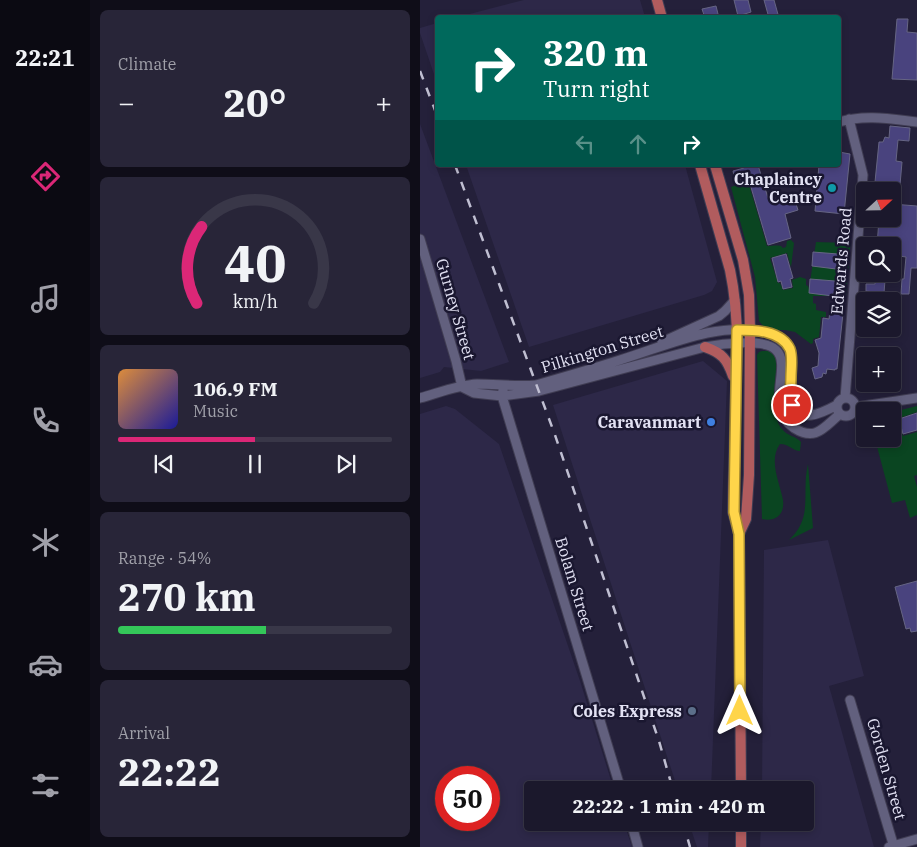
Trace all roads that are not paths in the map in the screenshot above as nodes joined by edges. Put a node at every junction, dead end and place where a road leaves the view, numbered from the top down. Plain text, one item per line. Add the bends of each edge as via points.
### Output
1 (657, 0) edge
2 (661, 15) edge
3 (849, 119) junction
4 (841, 121) edge
5 (917, 122) edge
6 (701, 167) edge
7 (716, 167) edge
8 (420, 239) edge
9 (734, 300) junction
10 (737, 330) junction
11 (750, 330) junction
12 (736, 343) junction
13 (750, 343) junction
14 (705, 347) junction
15 (621, 360) junction
16 (736, 384) junction
17 (503, 386) junction
18 (462, 387) junction
19 (502, 396) junction
20 (420, 398) edge
21 (845, 398) junction
22 (917, 398) edge
23 (890, 402) edge
24 (837, 405) junction
25 (856, 407) joint
26 (840, 414) junction
27 (739, 534) junction
28 (850, 700) dead end
29 (618, 781) edge
30 (740, 781) edge
31 (634, 831) edge
32 (741, 831) edge
33 (917, 839) edge
34 (638, 847) edge
35 (741, 847) edge
36 (892, 847) edge

1 - 2 main road
3 - 4 street
3 - 5 street via 871,117
3 - 21 street, Edwards Road via 863,175
6 - 9 main road via 726,254
7 - 11 main road via 746,274
8 - 18 street, Gurney Street
9 - 10 main road
9 - 15 street via 719,316
10 - 11 street, Pilkington Street
10 - 12 main road
10 - 15 street, Pilkington Street via 700,335
11 - 13 main road
11 - 24 street, Pilkington Street via 771,334 790,348 790,397 792,405 800,413 817,415
12 - 13 street, Pilkington Street
12 - 14 street, Pilkington Street
12 - 16 main road
13 - 26 street, Pilkington Street via 772,346 779,354 780,406 790,425 812,434
13 - 27 main road via 750,475 746,519
14 - 16 main road via 727,360
14 - 19 street, Pilkington Street via 538,390
15 - 17 street, Pilkington Street via 536,385
16 - 27 main road via 734,512
17 - 18 street, Pilkington Street via 476,384
17 - 19 street, Bolam Street
18 - 19 street, Pilkington Street via 474,393
18 - 20 street, Pilkington Street
19 - 29 street, Bolam Street
21 - 24 street
21 - 25 street via 854,401
22 - 23 street
24 - 26 street
25 - 26 street via 852,415
27 - 30 main road
28 - 36 street, Gorden Street
31 - 34 street
32 - 35 main road
33 - 36 street

